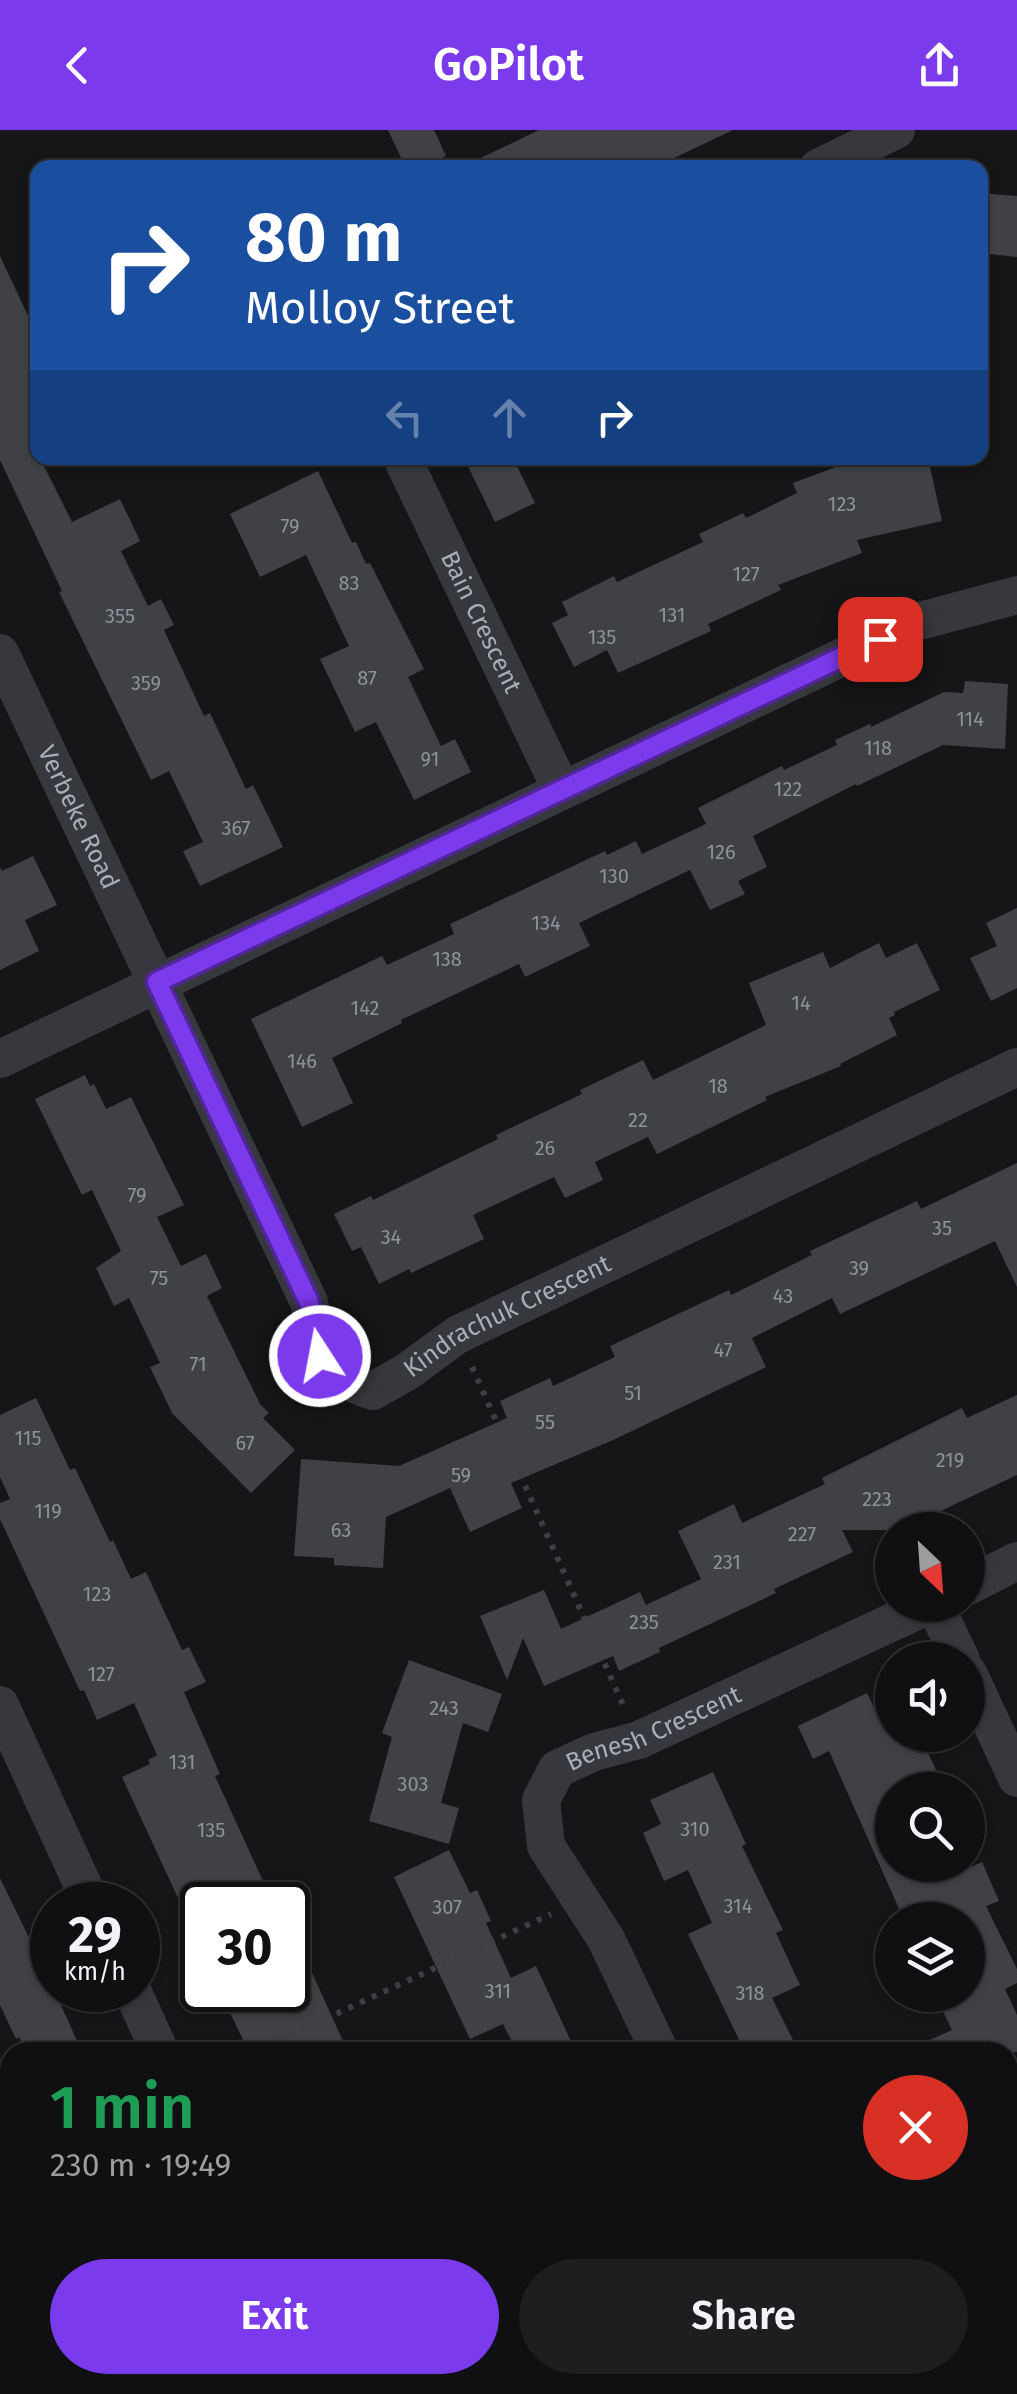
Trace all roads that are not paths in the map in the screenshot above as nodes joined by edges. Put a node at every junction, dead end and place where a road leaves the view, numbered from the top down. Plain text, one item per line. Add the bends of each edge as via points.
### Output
1 (896, 130) edge
2 (834, 160) edge
3 (405, 465) edge
4 (1017, 595) edge
5 (0, 653) edge
6 (561, 789) junction
7 (157, 982) junction
8 (0, 1059) edge
9 (1017, 1067) edge
10 (1017, 1562) edge
11 (985, 1578) edge
12 (895, 1622) edge
13 (0, 1705) edge
14 (985, 1709) edge
15 (1017, 1778) edge
16 (81, 1882) edge
17 (142, 2012) edge
18 (155, 2042) edge
19 (655, 2042) edge

1 - 2 street
3 - 6 street, Bain Crescent
4 - 6 street via 916,622
5 - 7 street, Verbeke Road
6 - 7 street
7 - 8 street
7 - 9 street, Kindrachuk Crescent via 309,1302 320,1356 346,1383 373,1390 457,1334
10 - 11 street
12 - 19 street, Benesh Crescent via 639,1740 557,1769 542,1800 546,1846 606,1939
13 - 16 street
14 - 15 street
17 - 18 street

